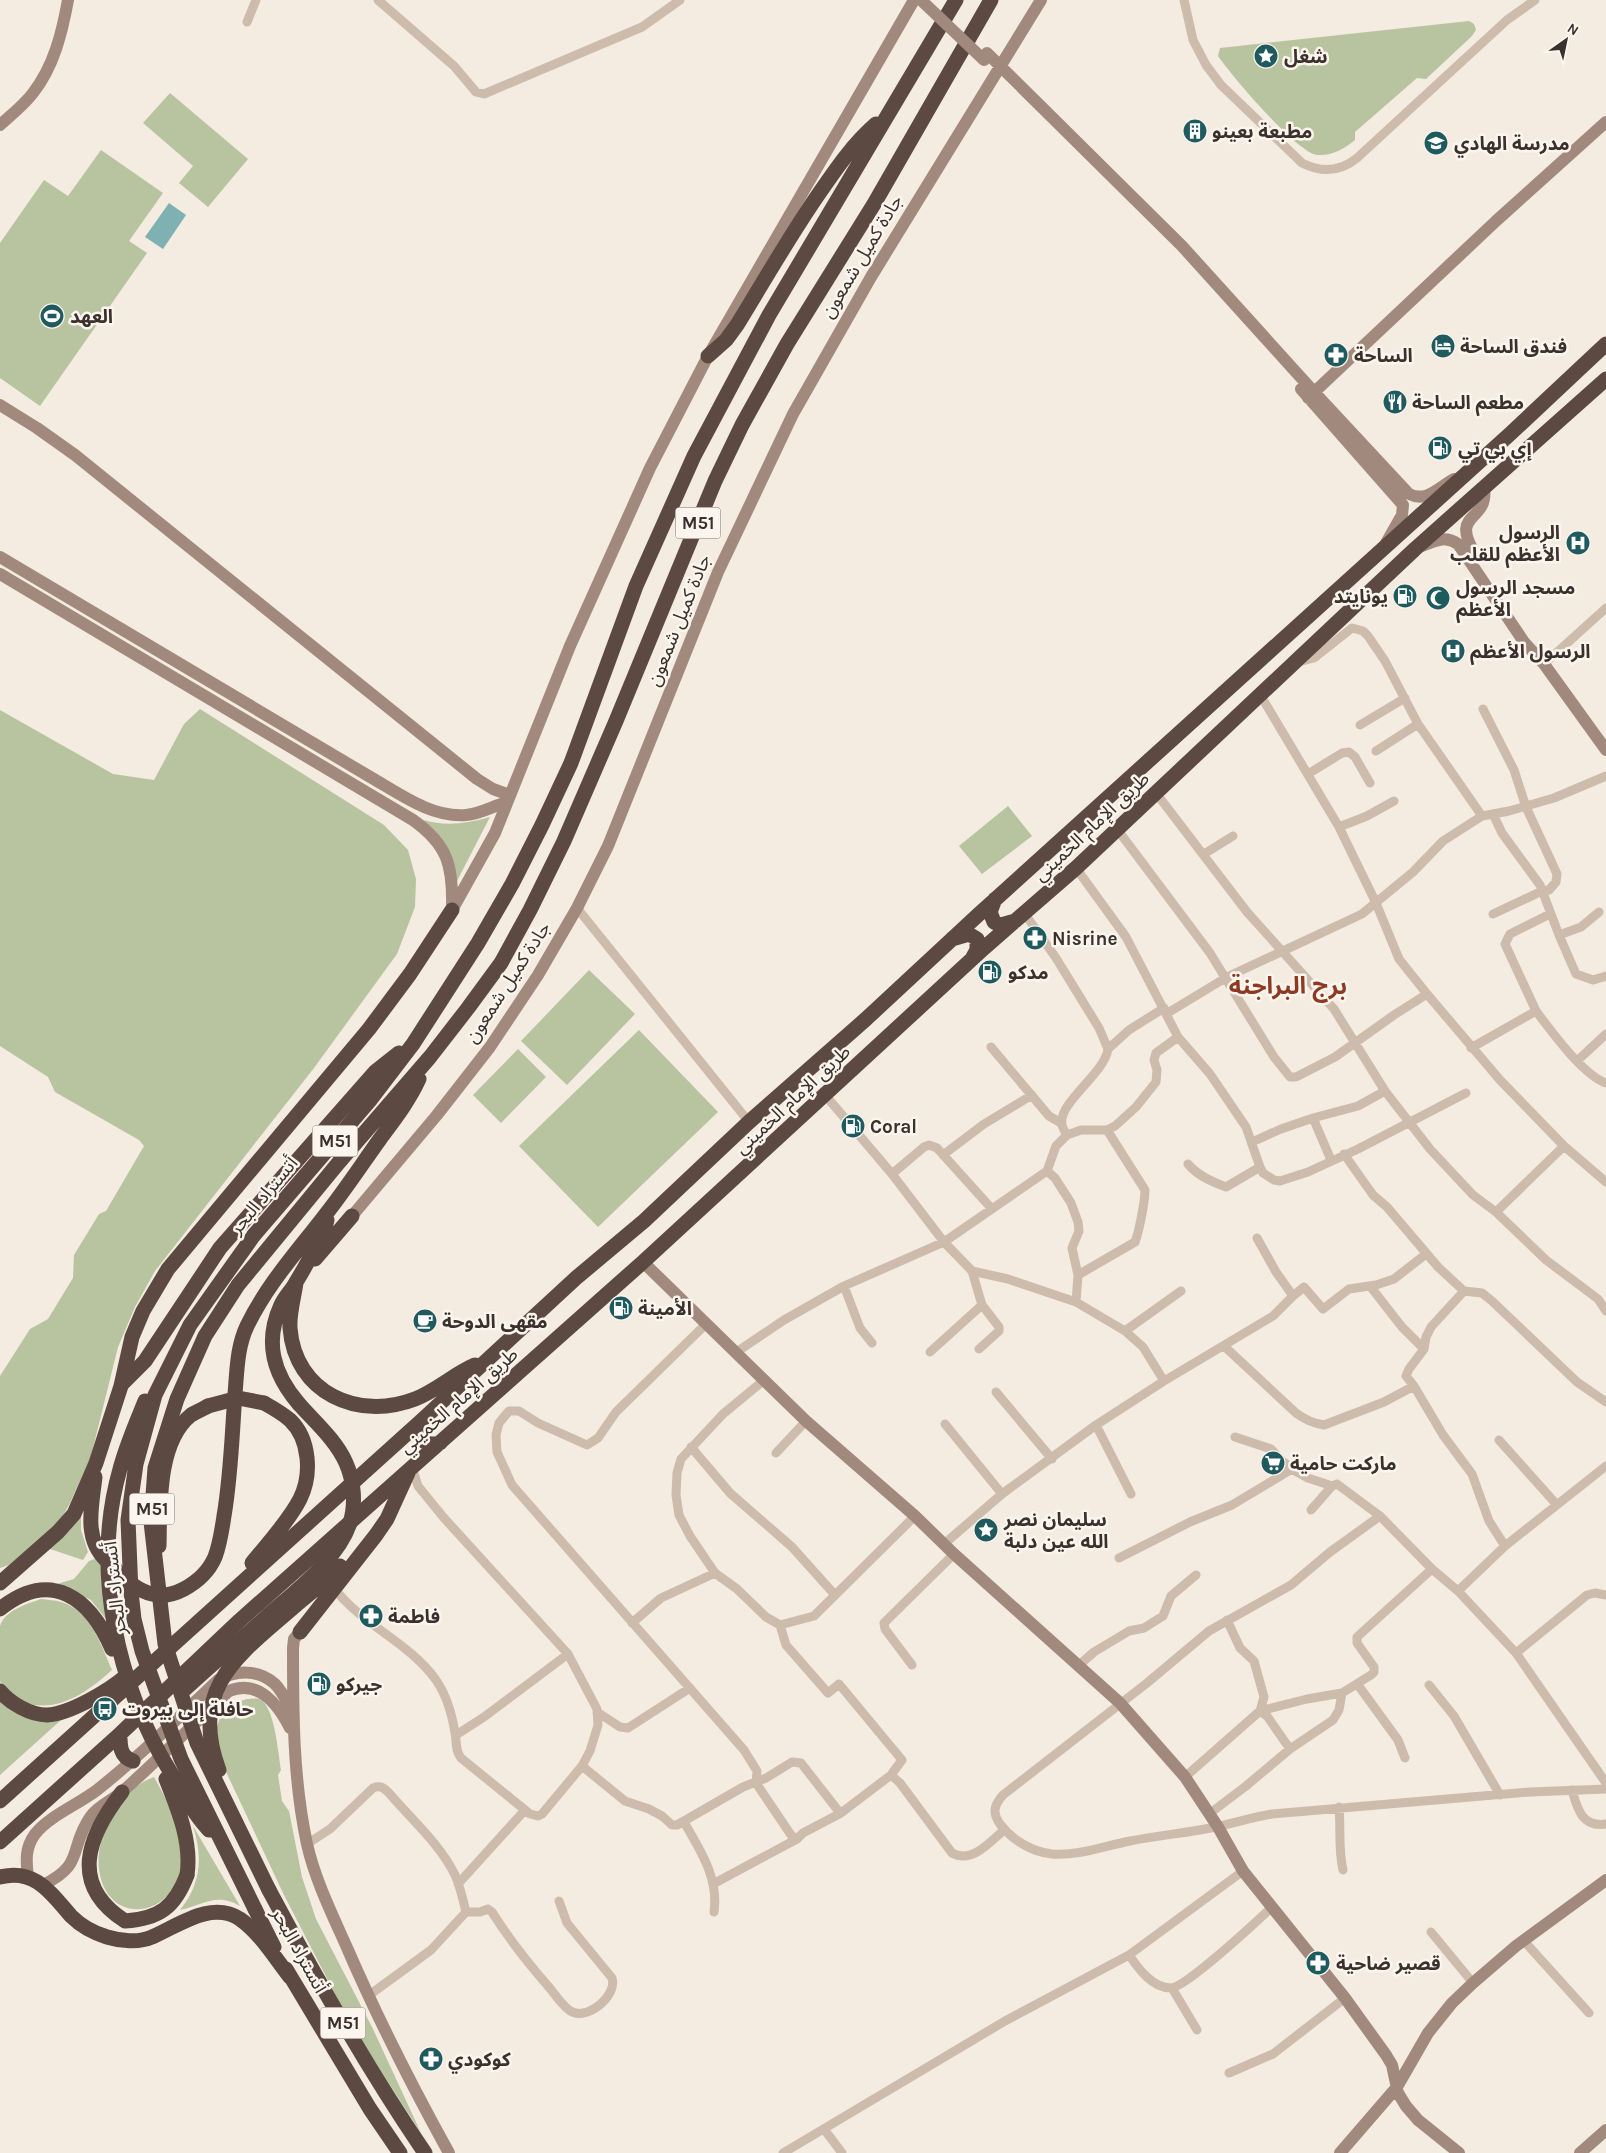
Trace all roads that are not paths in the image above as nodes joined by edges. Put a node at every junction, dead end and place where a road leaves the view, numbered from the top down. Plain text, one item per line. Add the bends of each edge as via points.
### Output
1 (68, 0) edge
2 (256, 0) edge
3 (378, 0) edge
4 (680, 0) edge
5 (956, 0) edge
6 (991, 0) edge
7 (1041, 0) edge
8 (1184, 0) edge
9 (1535, 0) edge
10 (922, 1) edge
11 (247, 22) dead end
12 (1000, 69) junction
13 (886, 115) junction
14 (1606, 122) edge
15 (0, 125) edge
16 (1606, 344) edge
17 (708, 356) junction
18 (1606, 379) edge
19 (1311, 395) junction
20 (0, 405) edge
21 (1467, 473) junction
22 (1484, 488) junction
23 (1462, 541) junction
24 (1384, 549) junction
25 (1416, 549) junction
26 (0, 557) edge
27 (0, 574) edge
28 (1606, 608) edge
29 (1295, 663) junction
30 (1544, 663) junction
31 (1261, 696) junction
32 (1405, 698) junction
33 (1483, 709) dead end
34 (1418, 724) junction
35 (1360, 725) dead end
36 (1606, 750) edge
37 (1376, 751) dead end
38 (1308, 774) junction
39 (1606, 776) edge
40 (1370, 783) dead end
41 (1156, 793) junction
42 (508, 799) junction
43 (1394, 801) dead end
44 (1526, 807) junction
45 (1493, 814) junction
46 (1482, 816) junction
47 (1339, 827) junction
48 (1118, 829) junction
49 (1233, 836) dead end
50 (1204, 854) junction
51 (1076, 868) junction
52 (1542, 890) junction
53 (995, 899) junction
54 (1376, 903) junction
55 (577, 908) junction
56 (452, 910) junction
57 (1599, 912) dead end
58 (1493, 914) dead end
59 (1550, 914) junction
60 (1020, 918) junction
61 (1559, 935) junction
62 (952, 939) junction
63 (1282, 952) junction
64 (972, 960) junction
65 (1606, 976) edge
66 (1227, 977) junction
67 (1427, 994) junction
68 (1536, 1010) junction
69 (1165, 1011) junction
70 (1606, 1034) edge
71 (1178, 1037) junction
72 (1356, 1042) junction
73 (413, 1044) junction
74 (992, 1047) dead end
75 (1471, 1048) junction
76 (1108, 1049) junction
77 (430, 1056) junction
78 (1577, 1061) junction
79 (1606, 1083) edge
80 (1385, 1090) junction
81 (1466, 1093) dead end
82 (1032, 1095) junction
83 (826, 1096) junction
84 (1313, 1118) junction
85 (749, 1122) junction
86 (1409, 1122) junction
87 (1061, 1123) junction
88 (1107, 1130) junction
89 (1067, 1135) junction
90 (1252, 1142) junction
91 (1564, 1146) junction
92 (1344, 1154) junction
93 (943, 1155) junction
94 (1331, 1160) junction
95 (1188, 1164) dead end
96 (1260, 1167) junction
97 (1047, 1171) junction
98 (892, 1174) junction
99 (1606, 1182) edge
100 (992, 1209) junction
101 (1496, 1212) junction
102 (327, 1214) junction
103 (352, 1216) joint
104 (1257, 1238) dead end
105 (944, 1242) junction
106 (1426, 1254) junction
107 (643, 1262) junction
108 (972, 1271) junction
109 (1078, 1275) junction
110 (299, 1278) junction
111 (844, 1286) junction
112 (1370, 1286) junction
113 (1181, 1291) dead end
114 (1464, 1291) junction
115 (1293, 1296) junction
116 (1076, 1302) junction
117 (982, 1305) junction
118 (1606, 1311) edge
119 (706, 1324) junction
120 (190, 1325) junction
121 (1125, 1331) junction
122 (872, 1343) dead end
123 (1224, 1346) junction
124 (979, 1349) dead end
125 (1424, 1349) junction
126 (930, 1352) dead end
127 (735, 1353) junction
128 (486, 1362) junction
129 (763, 1381) junction
130 (1164, 1381) junction
131 (121, 1386) junction
132 (1414, 1386) junction
133 (996, 1392) dead end
134 (1606, 1402) edge
135 (420, 1421) junction
136 (806, 1421) junction
137 (945, 1424) dead end
138 (1096, 1425) junction
139 (1235, 1436) dead end
140 (1499, 1440) dead end
141 (440, 1443) junction
142 (691, 1447) junction
143 (776, 1452) dead end
144 (1052, 1459) junction
145 (96, 1463) junction
146 (1606, 1466) edge
147 (410, 1468) junction
148 (1292, 1469) junction
149 (1332, 1486) junction
150 (1002, 1494) junction
151 (1131, 1494) dead end
152 (1557, 1505) junction
153 (1311, 1510) dead end
154 (915, 1516) junction
155 (1380, 1516) junction
156 (944, 1544) junction
157 (1505, 1546) junction
158 (954, 1554) junction
159 (1119, 1558) dead end
160 (1432, 1569) junction
161 (715, 1573) junction
162 (1196, 1576) dead end
163 (0, 1583) edge
164 (334, 1588) junction
165 (158, 1590) junction
166 (1458, 1591) junction
167 (835, 1595) junction
168 (1606, 1595) edge
169 (221, 1602) junction
170 (0, 1609) edge
171 (1227, 1620) junction
172 (632, 1622) junction
173 (780, 1625) junction
174 (300, 1632) joint
175 (1516, 1653) junction
176 (568, 1654) junction
177 (912, 1665) dead end
178 (1078, 1666) junction
179 (1358, 1685) junction
180 (1429, 1686) dead end
181 (690, 1688) junction
182 (0, 1691) edge
183 (133, 1694) junction
184 (1342, 1694) junction
185 (154, 1702) junction
186 (1120, 1703) junction
187 (1260, 1711) junction
188 (597, 1712) junction
189 (293, 1714) junction
190 (147, 1731) junction
191 (293, 1733) junction
192 (120, 1734) junction
193 (456, 1735) junction
194 (1290, 1749) junction
195 (1405, 1758) dead end
196 (133, 1761) junction
197 (582, 1766) junction
198 (891, 1775) junction
199 (1185, 1777) junction
200 (756, 1783) junction
201 (1606, 1783) edge
202 (1606, 1789) edge
203 (1572, 1790) junction
204 (122, 1792) junction
205 (1500, 1795) junction
206 (0, 1801) edge
207 (1339, 1807) junction
208 (525, 1810) junction
209 (840, 1813) junction
210 (1209, 1814) junction
211 (684, 1822) junction
212 (1606, 1824) edge
213 (1218, 1827) junction
214 (1004, 1830) junction
215 (797, 1839) junction
216 (0, 1842) edge
217 (222, 1844) junction
218 (307, 1844) junction
219 (250, 1851) junction
220 (1343, 1870) dead end
221 (1243, 1871) junction
222 (0, 1877) edge
223 (28, 1877) junction
224 (1606, 1880) edge
225 (458, 1884) junction
226 (713, 1884) junction
227 (43, 1885) junction
228 (559, 1901) dead end
229 (1271, 1908) junction
230 (466, 1912) junction
231 (714, 1912) dead end
232 (1431, 1932) dead end
233 (1524, 1941) junction
234 (1129, 1956) junction
235 (290, 1977) junction
236 (1473, 1983) junction
237 (1172, 1988) junction
238 (368, 1996) junction
239 (1344, 1998) junction
240 (1589, 2013) dead end
241 (1197, 2030) dead end
242 (1228, 2073) dead end
243 (1397, 2087) junction
244 (824, 2130) junction
245 (1606, 2130) edge
246 (400, 2153) edge
247 (425, 2153) edge
248 (449, 2153) edge
249 (783, 2153) edge
250 (842, 2153) edge
251 (1340, 2153) edge
252 (1458, 2153) edge
253 (1580, 2153) edge

1 - 15 street via 60,41 46,73 33,94
2 - 11 street
3 - 4 street via 454,66 476,92 484,94 642,27
5 - 13 highway, M51
6 - 77 highway, جادة كميل شمعون / M51 via 742,425 715,481 564,841 530,910 501,963
7 - 12 street, جادة كميل شمعون
8 - 9 street via 1193,40 1217,80 1302,163 1311,168 1331,170 1358,158 1507,20
10 - 12 street
10 - 17 street
12 - 19 street via 1182,246
12 - 55 street, جادة كميل شمعون via 870,277 793,414 718,572 608,846
13 - 17 highway via 854,144 803,216 737,325
13 - 73 highway, M51 via 770,315 694,456 636,586 571,763 542,825 478,943
14 - 19 street
16 - 21 highway, طريق الإمام الخميني
17 - 42 street via 650,468
18 - 22 highway, طريق الإمام الخميني
19 - 21 street via 1413,496 1425,497
19 - 24 street via 1403,505 1402,515
20 - 42 street via 75,455 470,774
21 - 24 highway, طريق الإمام الخميني
22 - 23 street via 1483,504 1468,522
22 - 25 highway, طريق الإمام الخميني
23 - 25 street via 1440,539
23 - 30 street
24 - 53 highway, طريق الإمام الخميني
25 - 29 highway, طريق الإمام الخميني
26 - 42 street via 431,810 466,815
27 - 56 street via 421,826 439,842 446,855 452,880
28 - 30 street
29 - 31 highway, طريق الإمام الخميني
29 - 32 street via 1314,658 1346,632 1356,628 1368,636
30 - 36 street
31 - 38 street
31 - 41 highway, طريق الإمام الخميني
32 - 34 street
32 - 35 street
33 - 44 street via 1514,770
34 - 37 street
34 - 46 street
38 - 40 street via 1349,752
38 - 47 street
39 - 44 street
41 - 48 highway, طريق الإمام الخميني
41 - 50 street
42 - 56 street via 495,833
43 - 47 street
44 - 45 street
44 - 52 street via 1557,874 1552,888
45 - 46 street
45 - 52 street via 1502,833
46 - 54 street via 1443,841
47 - 54 street
48 - 51 highway, طريق الإمام الخميني
48 - 66 street
49 - 50 street
50 - 63 street
51 - 60 highway, طريق الإمام الخميني
51 - 69 street via 1126,937
52 - 58 street
52 - 59 street
53 - 60 highway via 990,912 994,922 1001,925
53 - 62 highway, طريق الإمام الخميني
54 - 63 street via 1348,921
54 - 67 street via 1399,958
55 - 85 street
55 - 103 street, جادة كميل شمعون via 490,1047
56 - 131 highway via 410,974 368,1029 168,1269 132,1337
57 - 61 street via 1581,926
59 - 61 street
59 - 68 street via 1510,934 1505,944
60 - 64 highway, طريق الإمام الخميني
60 - 76 street via 1056,958 1099,1028
61 - 65 street via 1576,974 1593,980
62 - 64 highway via 969,934 977,939 977,950
62 - 85 highway, طريق الإمام الخميني
63 - 66 street
63 - 72 street via 1334,1009
64 - 83 highway, طريق الإمام الخميني
66 - 69 street
66 - 72 street via 1274,1057 1290,1077 1335,1057
67 - 72 street
67 - 75 street
68 - 75 street
68 - 78 street
69 - 71 street
69 - 76 street via 1129,1030
70 - 78 street
71 - 88 street via 1155,1056 1157,1077 1145,1098
71 - 90 street via 1210,1074 1246,1127
72 - 80 street
73 - 120 highway, أتستراد البحر / M51, bridge via 371,1099 254,1235
73 - 131 highway via 376,1072 243,1221 220,1248 145,1361
74 - 82 street
75 - 91 street
76 - 87 street via 1105,1060 1067,1107
77 - 102 highway via 408,1100
77 - 165 highway, أتستراد البحر / M51, bridge via 238,1285 205,1336 177,1399 156,1468 151,1522
78 - 79 street
80 - 84 street via 1358,1106
80 - 86 street
81 - 86 street
82 - 87 street via 1053,1120
82 - 93 street via 995,1116
83 - 98 street
83 - 107 highway, طريق الإمام الخميني
84 - 90 street via 1280,1128
84 - 94 street
85 - 128 highway, طريق الإمام الخميني
86 - 92 street
86 - 101 street via 1474,1195
87 - 89 street
88 - 89 street via 1081,1130
88 - 109 street via 1145,1190 1138,1234 1135,1242
89 - 97 street via 1056,1146
90 - 96 street
91 - 99 street
91 - 101 street
92 - 94 street
92 - 106 street via 1373,1195
93 - 98 street via 929,1145
93 - 100 street
94 - 96 street via 1280,1182 1263,1173
95 - 96 street via 1210,1181 1226,1187
97 - 100 street
97 - 109 street via 1071,1203 1078,1222 1079,1232 1072,1248
98 - 105 street
100 - 105 street
101 - 118 street via 1546,1260 1598,1299
102 - 110 highway via 325,1228
102 - 145 highway via 279,1272 246,1329 239,1348 228,1494 215,1557 206,1572 174,1594 154,1596 140,1591 103,1558 91,1538
103 - 110 highway
104 - 115 street
105 - 108 street
105 - 111 street
106 - 112 street via 1394,1279
106 - 114 street
107 - 119 street
107 - 141 highway, طريق الإمام الخميني
108 - 116 street via 1008,1279
108 - 117 street
109 - 116 street
110 - 128 highway via 290,1327 294,1349 317,1387 347,1402 373,1407 414,1399 466,1369
110 - 185 highway, bridge via 281,1304 272,1355 285,1388 338,1449 346,1464 353,1491 350,1522 330,1557 296,1590 185,1689
111 - 122 street via 860,1328
111 - 127 street
112 - 115 street via 1349,1289 1323,1309 1304,1287
112 - 125 street
113 - 121 street
114 - 125 street via 1431,1327
114 - 134 street via 1482,1293 1577,1382
115 - 123 street via 1272,1316
116 - 121 street
117 - 124 street via 999,1331
117 - 126 street
119 - 127 street
119 - 172 street via 616,1412 604,1432 593,1442 587,1445 518,1411 509,1411 503,1416 496,1435 498,1452 512,1485
120 - 183 highway, bridge via 147,1395 120,1470 112,1508 109,1580 114,1623
120 - 217 highway, أتستراد البحر / M51, bridge via 155,1395 136,1464 128,1520 131,1592 142,1652 180,1759
121 - 130 street via 1143,1347
123 - 130 street
123 - 132 street via 1296,1413 1307,1421 1324,1425 1384,1402
125 - 132 street via 1406,1376
127 - 129 street
128 - 135 highway, طريق الإمام الخميني
129 - 136 street
129 - 142 street via 723,1414
130 - 138 street
131 - 145 highway
132 - 157 street via 1443,1435 1472,1474 1488,1521
133 - 144 street
135 - 141 highway via 422,1440 432,1445
135 - 169 highway, طريق الإمام الخميني
136 - 143 street
136 - 154 street
137 - 150 street
138 - 144 street
138 - 151 street
139 - 148 street via 1271,1449
140 - 152 street
141 - 147 highway, طريق الإمام الخميني
142 - 161 street via 681,1459 677,1473 679,1515
142 - 167 street via 730,1493 792,1547
144 - 150 street
145 - 163 highway via 74,1514
146 - 152 street
147 - 164 highway via 387,1519
147 - 176 street via 418,1486 444,1518
147 - 185 highway, طريق الإمام الخميني
147 - 219 highway, bridge via 362,1540 330,1577 243,1652 212,1699 209,1737
148 - 149 street
148 - 159 street via 1232,1505
149 - 153 street
149 - 155 street via 1341,1486
150 - 156 street
152 - 157 street
154 - 156 street
154 - 167 street
155 - 160 street
155 - 171 street via 1291,1585
156 - 158 street
157 - 166 street
158 - 177 street via 884,1623
158 - 178 street
160 - 166 street
160 - 179 street via 1357,1637 1357,1643 1374,1667 1374,1672
161 - 172 street via 661,1598
161 - 173 street
162 - 178 street via 1171,1596 1163,1616 1144,1628 1129,1631
164 - 174 highway
164 - 193 street via 351,1608 419,1660 435,1678 448,1701
165 - 169 highway, bridge via 159,1515 165,1461 173,1439 192,1415 208,1406 238,1398 264,1403 291,1421 298,1431 305,1446 308,1475 301,1498 288,1518
165 - 219 highway, أتستراد البحر / M51, bridge via 166,1644 197,1743
166 - 175 street
167 - 173 street via 814,1616
168 - 175 street via 1587,1595
169 - 182 highway via 190,1618 118,1683 84,1704 48,1715 15,1704
169 - 206 highway, طريق الإمام الخميني
170 - 183 highway, bridge via 13,1599 42,1589 68,1594 91,1612 102,1627
171 - 186 street
171 - 187 street via 1240,1648 1254,1661 1264,1697
172 - 181 street
173 - 198 street via 786,1645 828,1693 839,1684 902,1760
174 - 189 street via 292,1648
175 - 201 street
176 - 188 street
176 - 193 street
178 - 186 street
179 - 184 street
179 - 195 street via 1398,1740
180 - 205 street via 1454,1716
181 - 188 street via 628,1728 620,1727
181 - 200 street via 752,1761 757,1770
183 - 190 highway, bridge
184 - 187 street via 1291,1702
184 - 194 street via 1333,1720
185 - 192 highway, طريق الإمام الخميني
186 - 199 street
186 - 214 street via 1003,1795 994,1808 994,1816
187 - 194 street
187 - 199 street
188 - 197 street via 596,1735
189 - 191 street
189 - 196 street via 282,1693 269,1680 250,1672 229,1674 218,1680
190 - 204 highway, bridge via 174,1798 190,1858 182,1889 174,1901 150,1917 125,1920 107,1908 93,1888 89,1864 98,1829
190 - 217 highway, bridge via 195,1814
191 - 204 street via 279,1707 261,1692 237,1688 229,1691
191 - 218 street
192 - 196 highway via 122,1754
192 - 216 highway, طريق الإمام الخميني
193 - 208 street via 456,1747 461,1758
194 - 210 street
196 - 223 street via 37,1831 27,1848
197 - 208 street via 542,1814 534,1816
197 - 211 street via 625,1801 656,1812 672,1825
198 - 209 street
198 - 214 street via 952,1854 970,1856
199 - 210 street
200 - 209 street via 792,1762 801,1763
200 - 211 street via 743,1787
200 - 215 street
202 - 203 street
203 - 205 street
203 - 212 street via 1578,1812 1584,1819
204 - 227 street via 92,1814 68,1868 60,1877
205 - 207 street
207 - 213 street via 1246,1818
207 - 220 street via 1341,1833 1338,1851
208 - 225 street
209 - 215 street
210 - 213 street
211 - 226 street via 706,1860
213 - 214 street via 1154,1836 1072,1854 1050,1854 1033,1849
213 - 221 street
215 - 226 street
217 - 235 highway, أتستراد البحر / M51, bridge
218 - 225 street via 330,1829 373,1788 382,1787 447,1861
218 - 238 street via 330,1909
219 - 247 highway, أتستراد البحر / M51, bridge via 321,1987 390,2102
221 - 229 street
221 - 234 street
222 - 223 highway
223 - 227 highway
224 - 233 street
225 - 230 street
226 - 231 street
227 - 235 highway via 89,1930 122,1941 150,1938 173,1925 214,1912 239,1918
228 - 230 street via 567,1923 614,1984 591,2011 580,2014 568,2010 528,1964 492,1912 488,1909
229 - 237 street via 1203,1967
229 - 239 street
230 - 238 street via 431,1950
232 - 236 street
233 - 236 street
233 - 240 street
234 - 237 street via 1144,1975
234 - 244 street via 1005,2021
235 - 246 highway, أتستراد البحر / M51
236 - 243 street via 1428,2033
237 - 241 street
238 - 248 street
239 - 242 street via 1272,2054
239 - 243 street via 1386,2054
243 - 251 street
243 - 252 street via 1401,2099 1412,2113
244 - 249 street
244 - 250 street
245 - 253 street

